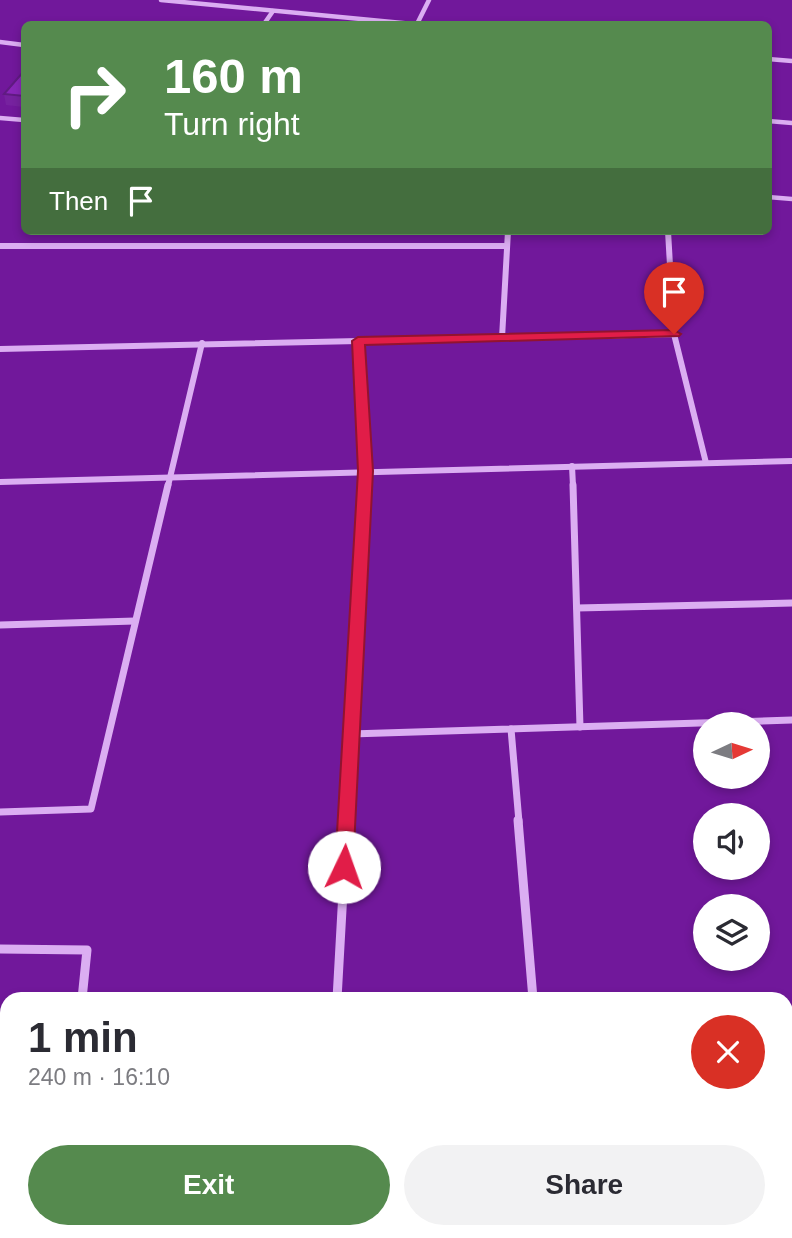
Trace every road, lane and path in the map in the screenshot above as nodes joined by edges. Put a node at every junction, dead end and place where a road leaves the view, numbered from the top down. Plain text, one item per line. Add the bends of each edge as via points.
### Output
1 (161, 0) edge
2 (429, 0) edge
3 (273, 11) junction
4 (266, 21) edge
5 (382, 21) edge
6 (417, 21) edge
7 (0, 42) edge
8 (21, 45) edge
9 (772, 59) edge
10 (792, 61) edge
11 (0, 118) edge
12 (21, 120) edge
13 (772, 121) edge
14 (792, 123) edge
15 (772, 198) edge
16 (792, 200) edge
17 (508, 235) edge
18 (668, 235) edge
19 (0, 246) edge
20 (507, 246) junction
21 (674, 334) junction
22 (502, 338) junction
23 (358, 341) junction
24 (202, 342) junction
25 (0, 349) edge
26 (792, 461) edge
27 (706, 463) junction
28 (572, 466) junction
29 (365, 471) junction
30 (172, 480) junction
31 (0, 482) edge
32 (792, 603) edge
33 (577, 608) junction
34 (135, 621) junction
35 (0, 625) edge
36 (792, 720) edge
37 (580, 727) junction
38 (511, 729) junction
39 (351, 734) junction
40 (0, 812) edge
41 (0, 949) edge
42 (83, 992) edge
43 (337, 992) edge
44 (532, 992) edge

1 - 3 street
2 - 6 street
3 - 4 street
3 - 5 street
7 - 8 street
9 - 10 street
11 - 12 street
13 - 14 street
15 - 16 street
17 - 20 street
18 - 21 street
19 - 20 street
20 - 22 street
21 - 22 street
21 - 27 street
22 - 23 street
23 - 24 street
23 - 29 street
24 - 25 street
24 - 30 street
26 - 27 street
27 - 28 street
28 - 29 street
28 - 33 street
29 - 30 street
29 - 39 street
30 - 31 street
30 - 34 street
32 - 33 street
33 - 37 street
34 - 35 street
34 - 40 street via 91,810
36 - 37 street
37 - 38 street
38 - 39 street
38 - 44 street
39 - 43 street
41 - 42 street via 87,950

